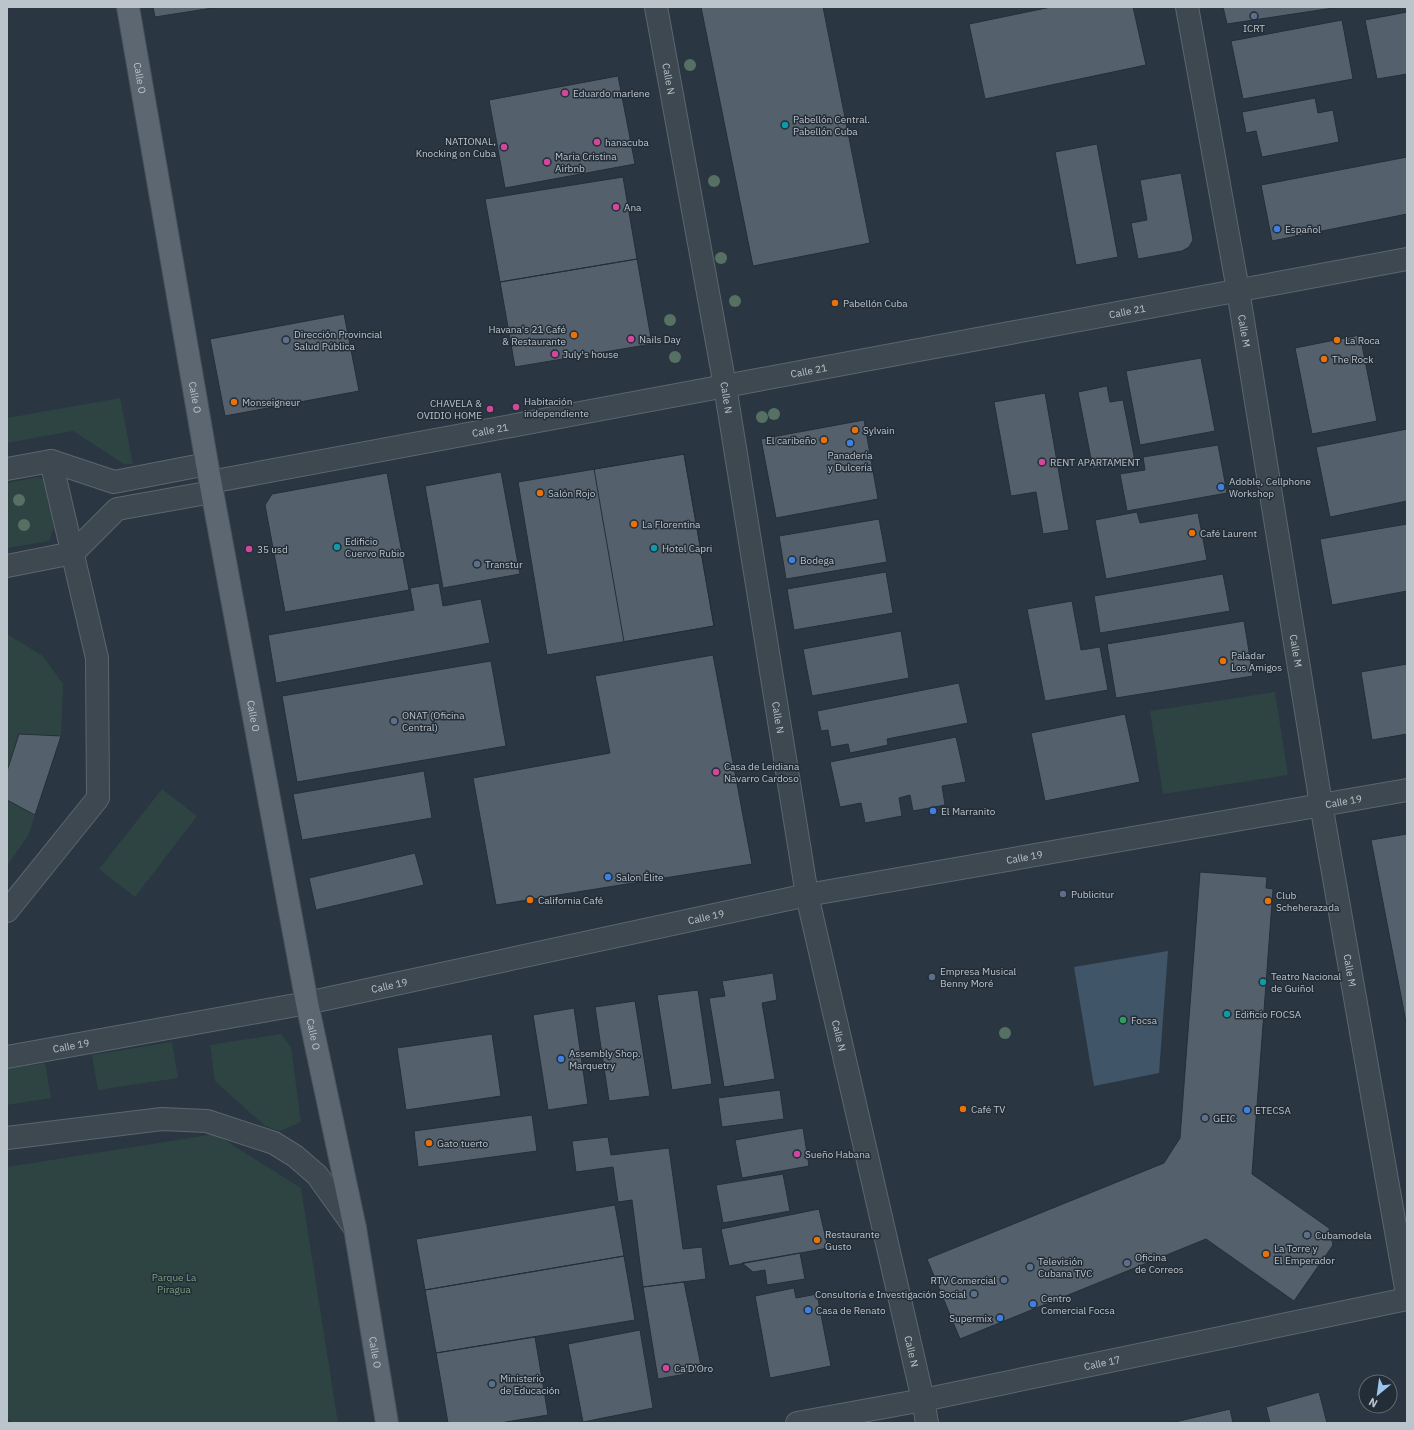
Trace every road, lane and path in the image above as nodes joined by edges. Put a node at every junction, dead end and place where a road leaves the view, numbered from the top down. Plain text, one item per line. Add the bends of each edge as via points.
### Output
1 (128, 7) edge
2 (656, 7) edge
3 (1188, 7) edge
4 (1407, 258) edge
5 (1238, 290) junction
6 (725, 386) junction
7 (51, 460) junction
8 (7, 469) edge
9 (209, 479) junction
10 (73, 553) junction
11 (7, 566) edge
12 (1407, 790) edge
13 (1322, 804) junction
14 (807, 895) junction
15 (7, 911) edge
16 (307, 1003) junction
17 (7, 1057) edge
18 (7, 1138) edge
19 (355, 1228) junction
20 (1407, 1294) edge
21 (1407, 1299) edge
22 (924, 1400) junction
23 (386, 1423) edge
24 (797, 1423) edge
25 (927, 1423) edge

1 - 9 main road, Calle O
2 - 6 street, Calle N
3 - 5 street, Calle M
4 - 5 street, Calle 21
5 - 6 street, Calle 21
5 - 13 street, Calle M
6 - 9 street, Calle 21
6 - 14 street, Calle N
7 - 8 street
7 - 9 street via 114,482
7 - 10 street
9 - 10 street via 117,509
9 - 16 main road, Calle O
10 - 11 street
10 - 15 street via 97,658 98,798
12 - 13 street, Calle 19
13 - 14 street, Calle 19
13 - 20 street, Calle M
14 - 16 street, Calle 19
14 - 22 street, Calle N
16 - 17 street, Calle 19
16 - 19 main road, Calle O
18 - 19 street via 162,1119 208,1122 274,1143 295,1156 317,1175
19 - 23 main road, Calle O
21 - 22 street, Calle 17
22 - 24 street, Calle 17
22 - 25 street, Calle N

